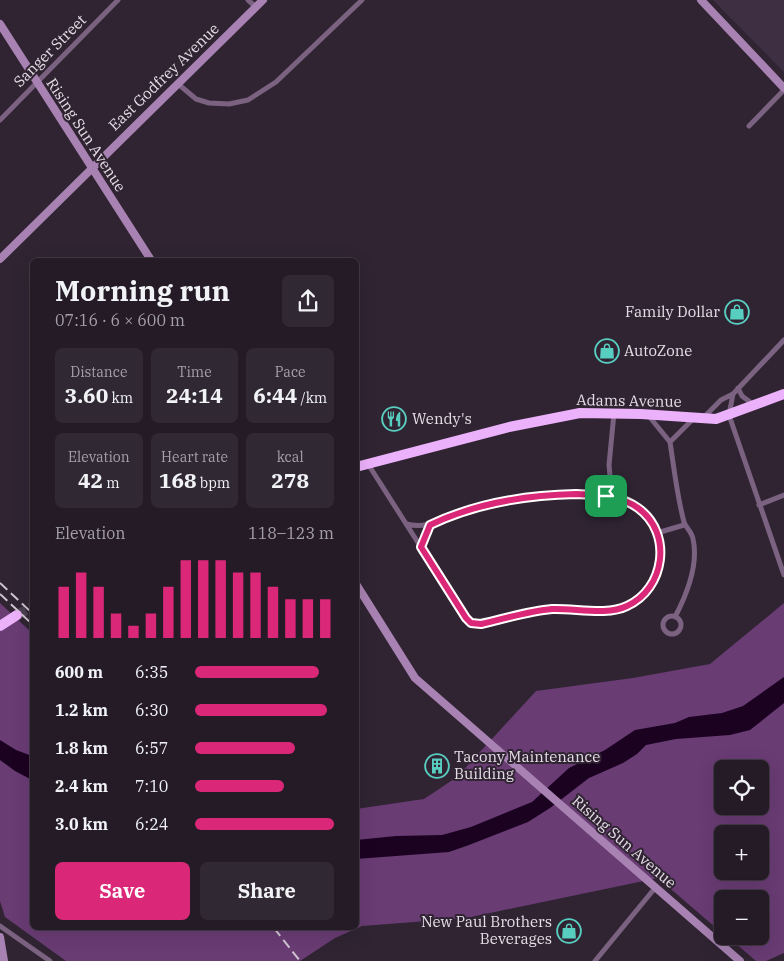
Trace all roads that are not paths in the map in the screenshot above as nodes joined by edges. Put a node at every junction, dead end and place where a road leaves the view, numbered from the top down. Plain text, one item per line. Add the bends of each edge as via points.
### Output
1 (118, 0) edge
2 (248, 0) edge
3 (263, 0) edge
4 (362, 0) edge
5 (701, 0) edge
6 (256, 7) junction
7 (0, 24) edge
8 (37, 83) junction
9 (178, 83) junction
10 (784, 89) edge
11 (0, 120) edge
12 (749, 126) dead end
13 (91, 168) junction
14 (150, 258) edge
15 (0, 259) edge
16 (784, 340) edge
17 (738, 388) junction
18 (733, 394) junction
19 (784, 394) edge
20 (755, 405) junction
21 (614, 413) junction
22 (647, 414) junction
23 (729, 415) junction
24 (699, 418) junction
25 (670, 442) junction
26 (368, 464) junction
27 (359, 466) edge
28 (606, 496) junction
29 (784, 496) edge
30 (760, 505) junction
31 (406, 524) junction
32 (430, 525) junction
33 (684, 525) junction
34 (657, 534) junction
35 (421, 547) junction
36 (784, 575) edge
37 (359, 589) edge
38 (17, 615) tunnel mouth
39 (675, 617) dead end
40 (0, 626) edge
41 (655, 888) junction
42 (0, 926) edge
43 (0, 937) edge
44 (4, 961) edge
45 (50, 961) edge
46 (595, 961) edge
47 (740, 961) edge

1 - 8 street, Sanger Street
2 - 6 street
3 - 6 main road, East Godfrey Avenue
4 - 9 street via 276,82 248,100 230,104 209,103 196,99
5 - 10 main road
6 - 9 main road, East Godfrey Avenue
7 - 8 main road, Rising Sun Avenue
8 - 11 street, Sanger Street
8 - 13 main road, Rising Sun Avenue
9 - 13 main road, East Godfrey Avenue
10 - 12 street
13 - 14 main road, Rising Sun Avenue
13 - 15 main road, East Godfrey Avenue
16 - 17 street
17 - 18 street
17 - 20 street via 742,396
18 - 23 street
18 - 24 street
19 - 20 highway, Adams Avenue
20 - 23 highway, Adams Avenue
21 - 22 highway, Adams Avenue
21 - 26 highway, Adams Avenue via 580,413 549,418
21 - 28 street
22 - 24 highway, Adams Avenue
22 - 25 street
23 - 24 highway, Adams Avenue via 716,419
23 - 30 street
24 - 25 street
25 - 33 street
26 - 27 highway, Adams Avenue
26 - 31 street
28 - 32 street via 553,494 505,500 460,512
28 - 34 street via 639,508
29 - 30 street
30 - 36 street
31 - 32 street via 416,527
31 - 35 street
32 - 35 street
33 - 34 street
33 - 39 street via 693,536 694,562 684,600
34 - 35 street via 661,550 656,576 644,594 626,607 550,610 481,624 471,623 466,618
37 - 41 main road, Rising Sun Avenue via 415,678
38 - 40 highway
41 - 46 street
41 - 47 main road, Rising Sun Avenue
42 - 45 street
43 - 44 main road

